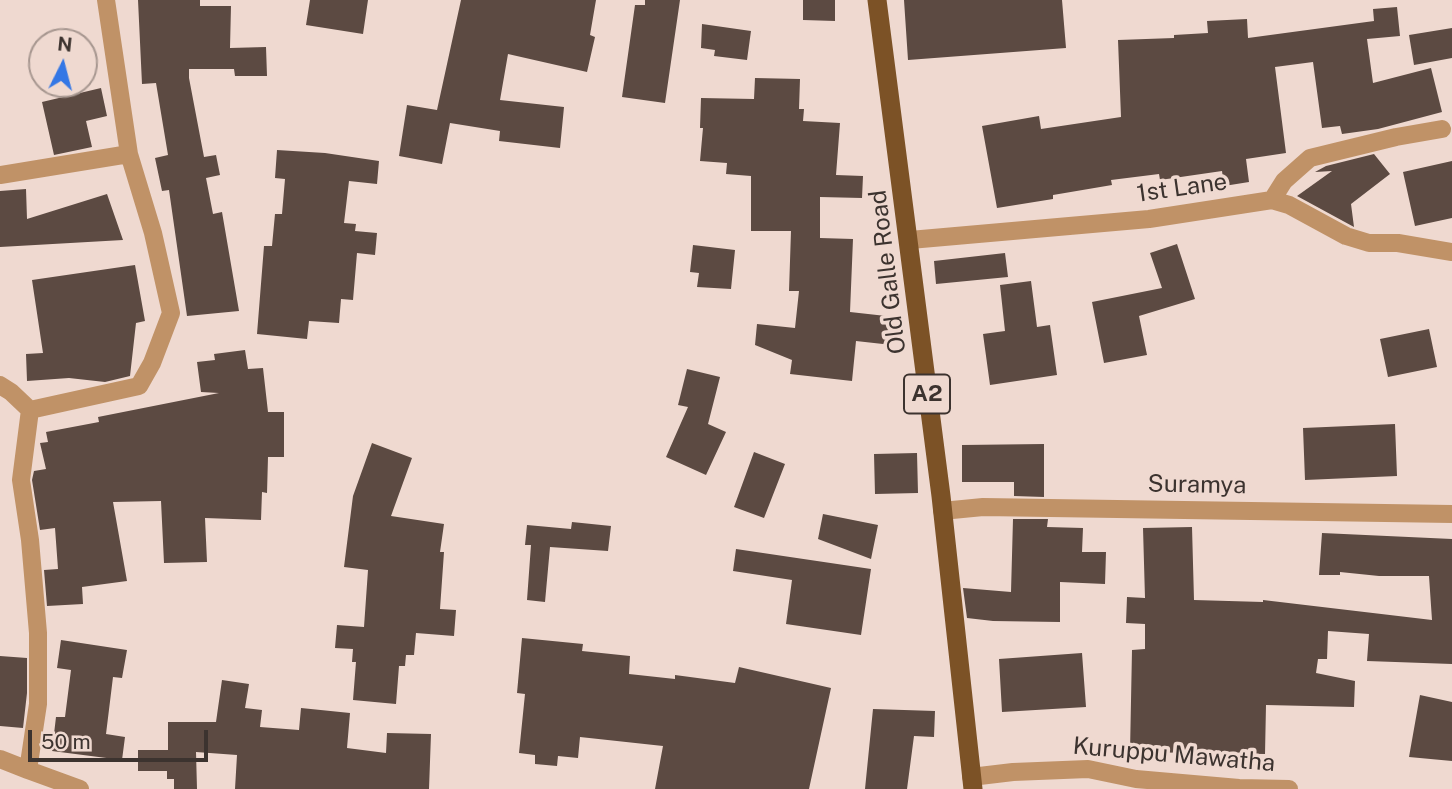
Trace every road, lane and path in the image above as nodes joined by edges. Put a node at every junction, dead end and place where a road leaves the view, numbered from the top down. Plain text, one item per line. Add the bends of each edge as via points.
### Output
1 (106, 0) edge
2 (877, 0) edge
3 (1442, 129) dead end
4 (129, 154) junction
5 (0, 175) edge
6 (1272, 200) junction
7 (910, 240) junction
8 (1452, 252) edge
9 (0, 385) edge
10 (30, 410) junction
11 (942, 511) junction
12 (1452, 514) edge
13 (0, 759) edge
14 (29, 770) junction
15 (972, 783) edge
16 (80, 789) edge
17 (1289, 789) edge

1 - 4 street
2 - 7 highway, Old Galle Road / A2
3 - 6 street via 1310,158 1284,181
4 - 5 street
4 - 10 street via 171,313 152,363 139,386
6 - 7 street, 1st Lane via 1149,219
6 - 8 street via 1369,243
7 - 11 highway, Old Galle Road / A2
9 - 10 street
10 - 14 street via 21,480 38,633 38,704
11 - 12 street, Suramya via 983,507
11 - 15 highway, Old Galle Road / A2
13 - 14 street
14 - 16 street
15 - 17 street, Kuruppu Mawatha via 1013,772 1088,769 1136,779

